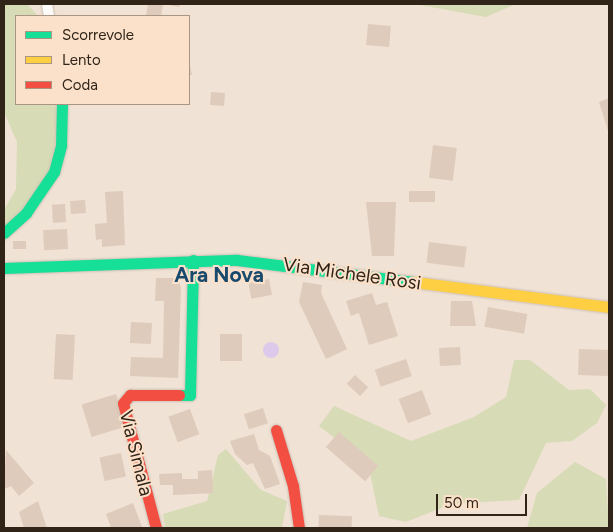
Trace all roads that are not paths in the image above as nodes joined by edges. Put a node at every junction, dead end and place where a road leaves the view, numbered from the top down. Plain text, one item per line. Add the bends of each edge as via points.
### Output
1 (62, 105) edge
2 (4, 233) edge
3 (193, 260) junction
4 (4, 268) edge
5 (609, 307) edge
6 (276, 430) dead end
7 (156, 528) edge
8 (299, 528) edge

1 - 2 street via 61,145 54,172 26,213
3 - 4 street, Via Michele Rosi
3 - 5 street, Via Michele Rosi via 306,266
3 - 7 street, Via Simala via 190,394 130,395 123,403
6 - 8 street via 293,486

